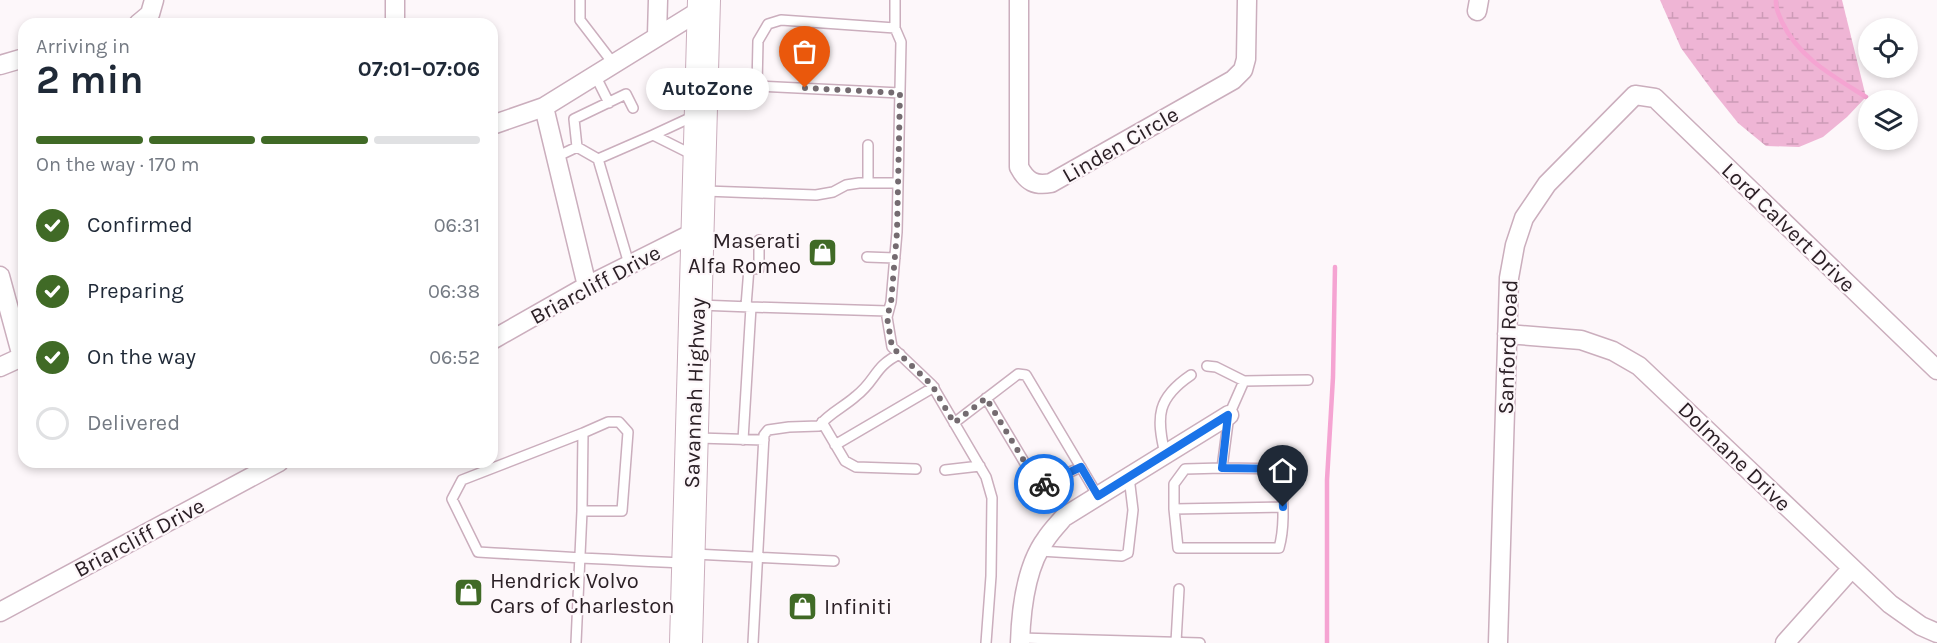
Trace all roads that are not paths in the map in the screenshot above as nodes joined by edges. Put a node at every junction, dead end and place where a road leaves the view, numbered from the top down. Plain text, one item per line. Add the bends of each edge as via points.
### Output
1 (154, 0) edge
2 (395, 0) edge
3 (580, 0) edge
4 (658, 0) edge
5 (895, 0) edge
6 (1019, 0) edge
7 (1247, 0) edge
8 (704, 4) edge
9 (145, 18) edge
10 (395, 18) edge
11 (895, 28) junction
12 (657, 36) junction
13 (18, 60) edge
14 (613, 63) junction
15 (0, 65) edge
16 (595, 75) junction
17 (757, 86) junction
18 (900, 93) junction
19 (1635, 95) joint
20 (703, 99) junction
21 (544, 107) junction
22 (606, 107) junction
23 (633, 108) dead end
24 (498, 123) edge
25 (642, 126) dead end
26 (650, 136) junction
27 (617, 138) dead end
28 (868, 145) dead end
29 (600, 146) dead end
30 (578, 147) junction
31 (622, 149) junction
32 (556, 157) junction
33 (601, 158) junction
34 (700, 177) junction
35 (868, 183) junction
36 (898, 183) junction
37 (699, 230) junction
38 (759, 240) dead end
39 (867, 257) dead end
40 (895, 258) junction
41 (629, 264) junction
42 (0, 276) edge
43 (587, 285) junction
44 (697, 304) junction
45 (749, 306) junction
46 (888, 311) junction
47 (1507, 334) junction
48 (498, 337) edge
49 (18, 339) edge
50 (900, 354) junction
51 (18, 359) edge
52 (1207, 366) dead end
53 (0, 367) edge
54 (1937, 370) edge
55 (1191, 375) dead end
56 (1308, 380) dead end
57 (1244, 381) junction
58 (934, 387) junction
59 (986, 398) junction
60 (1228, 415) junction
61 (822, 422) junction
62 (954, 423) junction
63 (584, 434) junction
64 (692, 438) junction
65 (743, 440) junction
66 (764, 440) junction
67 (836, 445) junction
68 (1166, 454) junction
69 (498, 466) edge
70 (980, 466) junction
71 (1081, 467) junction
72 (268, 468) edge
73 (494, 468) edge
74 (1222, 468) junction
75 (916, 469) dead end
76 (945, 470) dead end
77 (1129, 477) junction
78 (1098, 496) junction
79 (1283, 507) junction
80 (1174, 508) junction
81 (582, 511) junction
82 (1040, 551) junction
83 (579, 558) junction
84 (689, 559) junction
85 (758, 559) junction
86 (834, 561) dead end
87 (1852, 568) junction
88 (1179, 589) dead end
89 (0, 612) edge
90 (1937, 633) edge
91 (1020, 641) edge
92 (1176, 642) edge
93 (576, 643) edge
94 (686, 643) edge
95 (753, 643) edge
96 (986, 643) edge
97 (1200, 643) edge
98 (1498, 643) edge
99 (1785, 643) edge

1 - 9 street
2 - 10 street
3 - 14 lane via 580,20
4 - 12 street
5 - 11 lane
6 - 7 street, Linden Circle via 1019,167 1024,177 1040,184 1051,183 1233,80 1243,70 1246,59
8 - 12 street
8 - 20 highway, Savannah Highway
11 - 17 lane via 781,20 768,24 758,41
11 - 18 lane via 901,42
12 - 14 street
13 - 15 street
14 - 16 street
16 - 21 street
16 - 22 lane
17 - 18 lane
17 - 20 lane
18 - 36 lane
19 - 47 street, Sanford Road via 1546,184 1524,219 1509,278
19 - 54 street, Lord Calvert Drive via 1655,98
20 - 26 lane
20 - 34 highway, Savannah Highway
21 - 24 street
21 - 32 street
22 - 23 lane via 626,94
22 - 30 lane via 587,118 574,119
25 - 26 lane
26 - 31 lane
26 - 34 lane via 687,152
27 - 31 lane
28 - 35 lane
29 - 33 lane
30 - 32 lane
30 - 33 lane
31 - 33 lane
32 - 43 street
33 - 41 lane
34 - 35 lane via 816,195
34 - 37 highway, Savannah Highway
35 - 36 lane
36 - 40 lane
37 - 41 street, Briarcliff Drive
37 - 44 highway, Savannah Highway
38 - 45 lane via 759,269 749,268
39 - 40 lane
40 - 46 lane
41 - 43 street, Briarcliff Drive
42 - 49 street
43 - 48 street, Briarcliff Drive
44 - 45 lane
44 - 64 highway, Savannah Highway
45 - 46 lane
45 - 65 lane
46 - 50 lane via 892,347
47 - 87 street, Dolmane Drive via 1581,340 1613,351 1639,366
47 - 98 street, Sanford Road
50 - 58 lane
50 - 61 lane via 882,365 857,396
51 - 53 street
52 - 57 lane
55 - 68 lane via 1166,396 1161,437
56 - 57 lane
57 - 60 lane
58 - 62 lane
58 - 67 lane
59 - 62 lane
59 - 71 lane via 1038,484
59 - 71 lane via 1018,374 1026,375
60 - 68 street
60 - 74 lane
61 - 66 lane via 819,426 768,430
61 - 67 lane
62 - 70 lane
63 - 69 lane
63 - 81 lane
63 - 81 lane via 608,422 619,422 628,432 622,511
64 - 65 lane
64 - 84 highway, Savannah Highway
65 - 66 lane
66 - 85 lane
67 - 75 lane via 844,461 856,467
68 - 77 street
70 - 76 lane
70 - 96 lane via 992,498
71 - 78 lane
72 - 89 street, Briarcliff Drive
73 - 83 lane via 462,480 452,499 478,552
74 - 79 lane via 1281,469
74 - 80 lane via 1185,469 1174,484
77 - 78 street
77 - 82 lane via 1133,510 1128,553 1122,556
78 - 82 street via 1064,517
79 - 80 lane
79 - 80 lane via 1279,548 1178,548
81 - 83 lane
82 - 91 street via 1021,607
83 - 84 lane
83 - 93 lane
84 - 85 lane
84 - 94 highway, Savannah Highway
85 - 86 lane
85 - 95 lane
87 - 90 street, Dolmane Drive via 1890,604
87 - 99 street
88 - 92 lane
91 - 92 lane
92 - 97 lane

